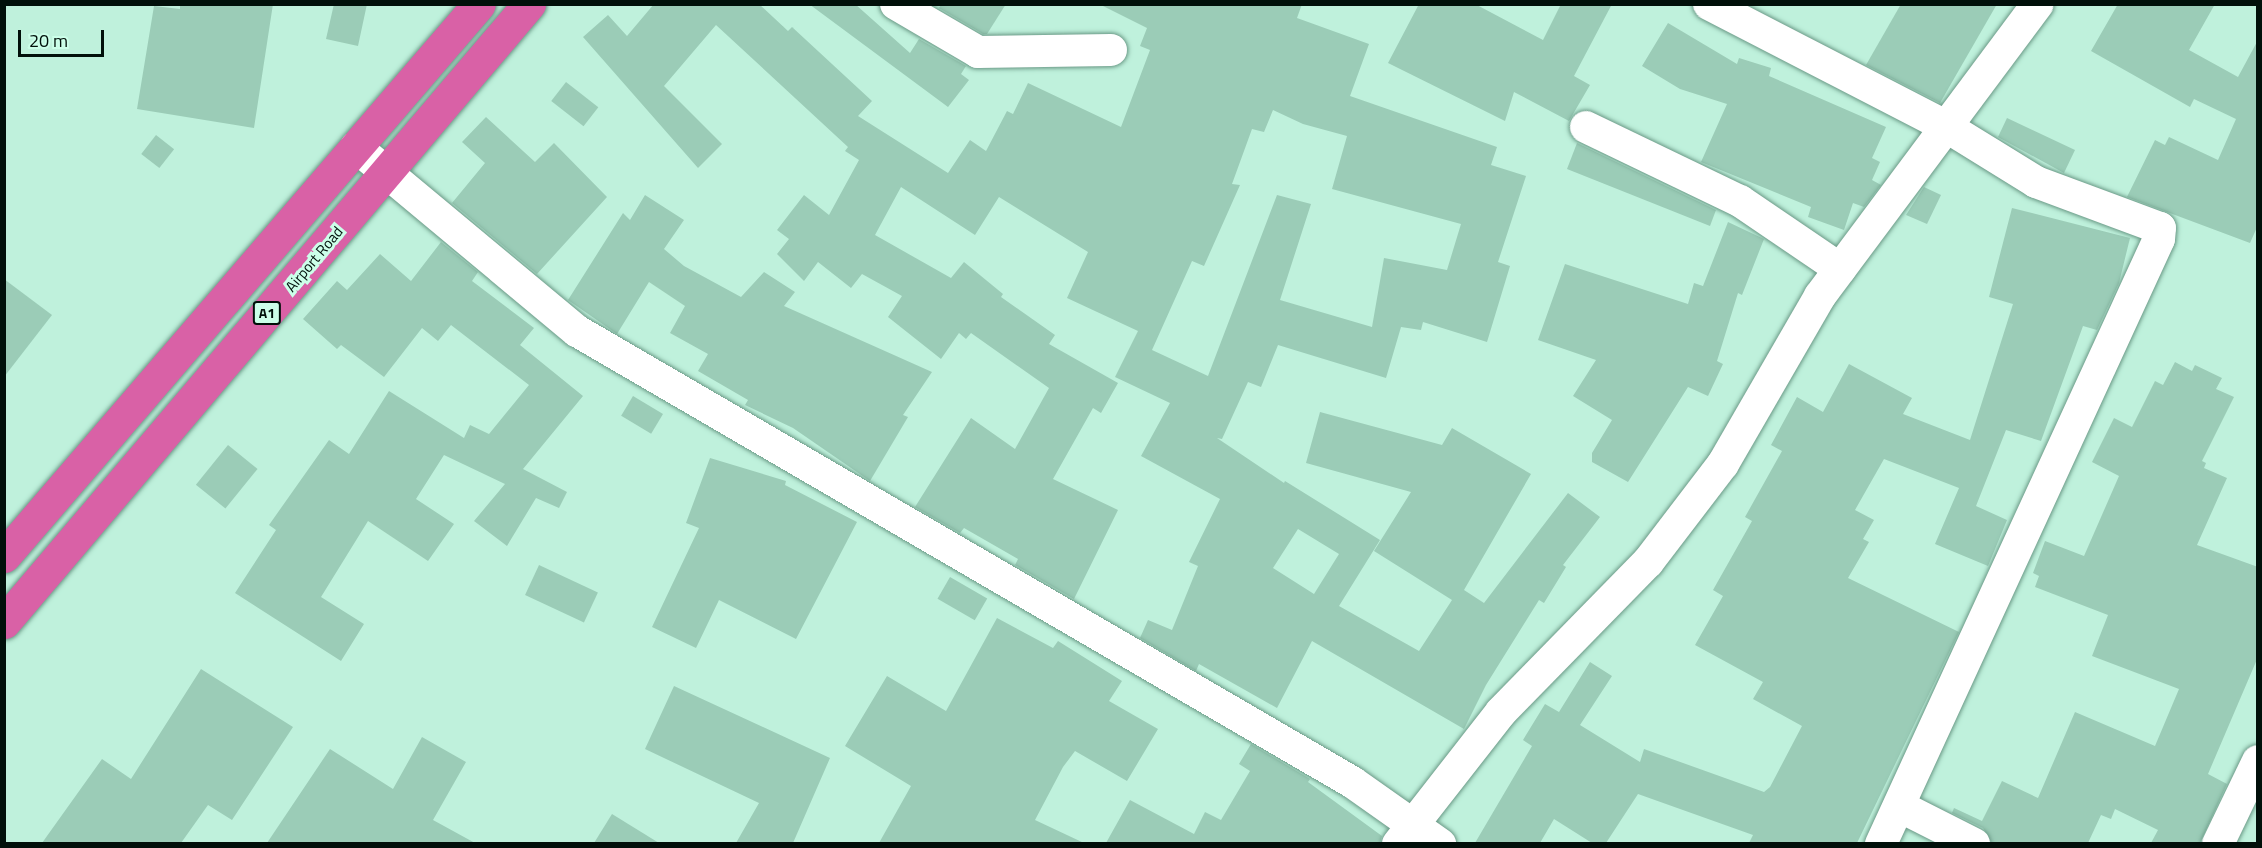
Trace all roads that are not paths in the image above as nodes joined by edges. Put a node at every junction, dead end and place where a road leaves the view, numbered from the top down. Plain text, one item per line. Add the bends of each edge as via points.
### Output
1 (478, 4) edge
2 (529, 4) edge
3 (896, 4) edge
4 (1709, 4) edge
5 (2038, 4) edge
6 (1111, 50) dead end
7 (1947, 127) junction
8 (1586, 128) dead end
9 (356, 147) junction
10 (386, 174) junction
11 (1840, 269) junction
12 (4, 556) edge
13 (4, 622) edge
14 (2258, 761) edge
15 (1901, 807) junction
16 (1406, 834) edge
17 (1440, 843) edge
18 (1881, 843) edge
19 (1974, 843) edge
20 (2218, 843) edge

1 - 9 highway, A1
2 - 10 highway, Airport Road / A1
3 - 6 street via 978,52
4 - 7 street
5 - 7 street
7 - 11 street
7 - 15 street via 2036,182 2160,228 2159,239
8 - 11 street via 1740,201
9 - 10 street
9 - 12 highway, A1
10 - 13 highway, Airport Road / A1
10 - 16 street via 577,331 1352,782
11 - 16 street via 1820,296 1723,464 1648,562 1501,712
14 - 20 street
15 - 18 street
15 - 19 street
16 - 17 street

